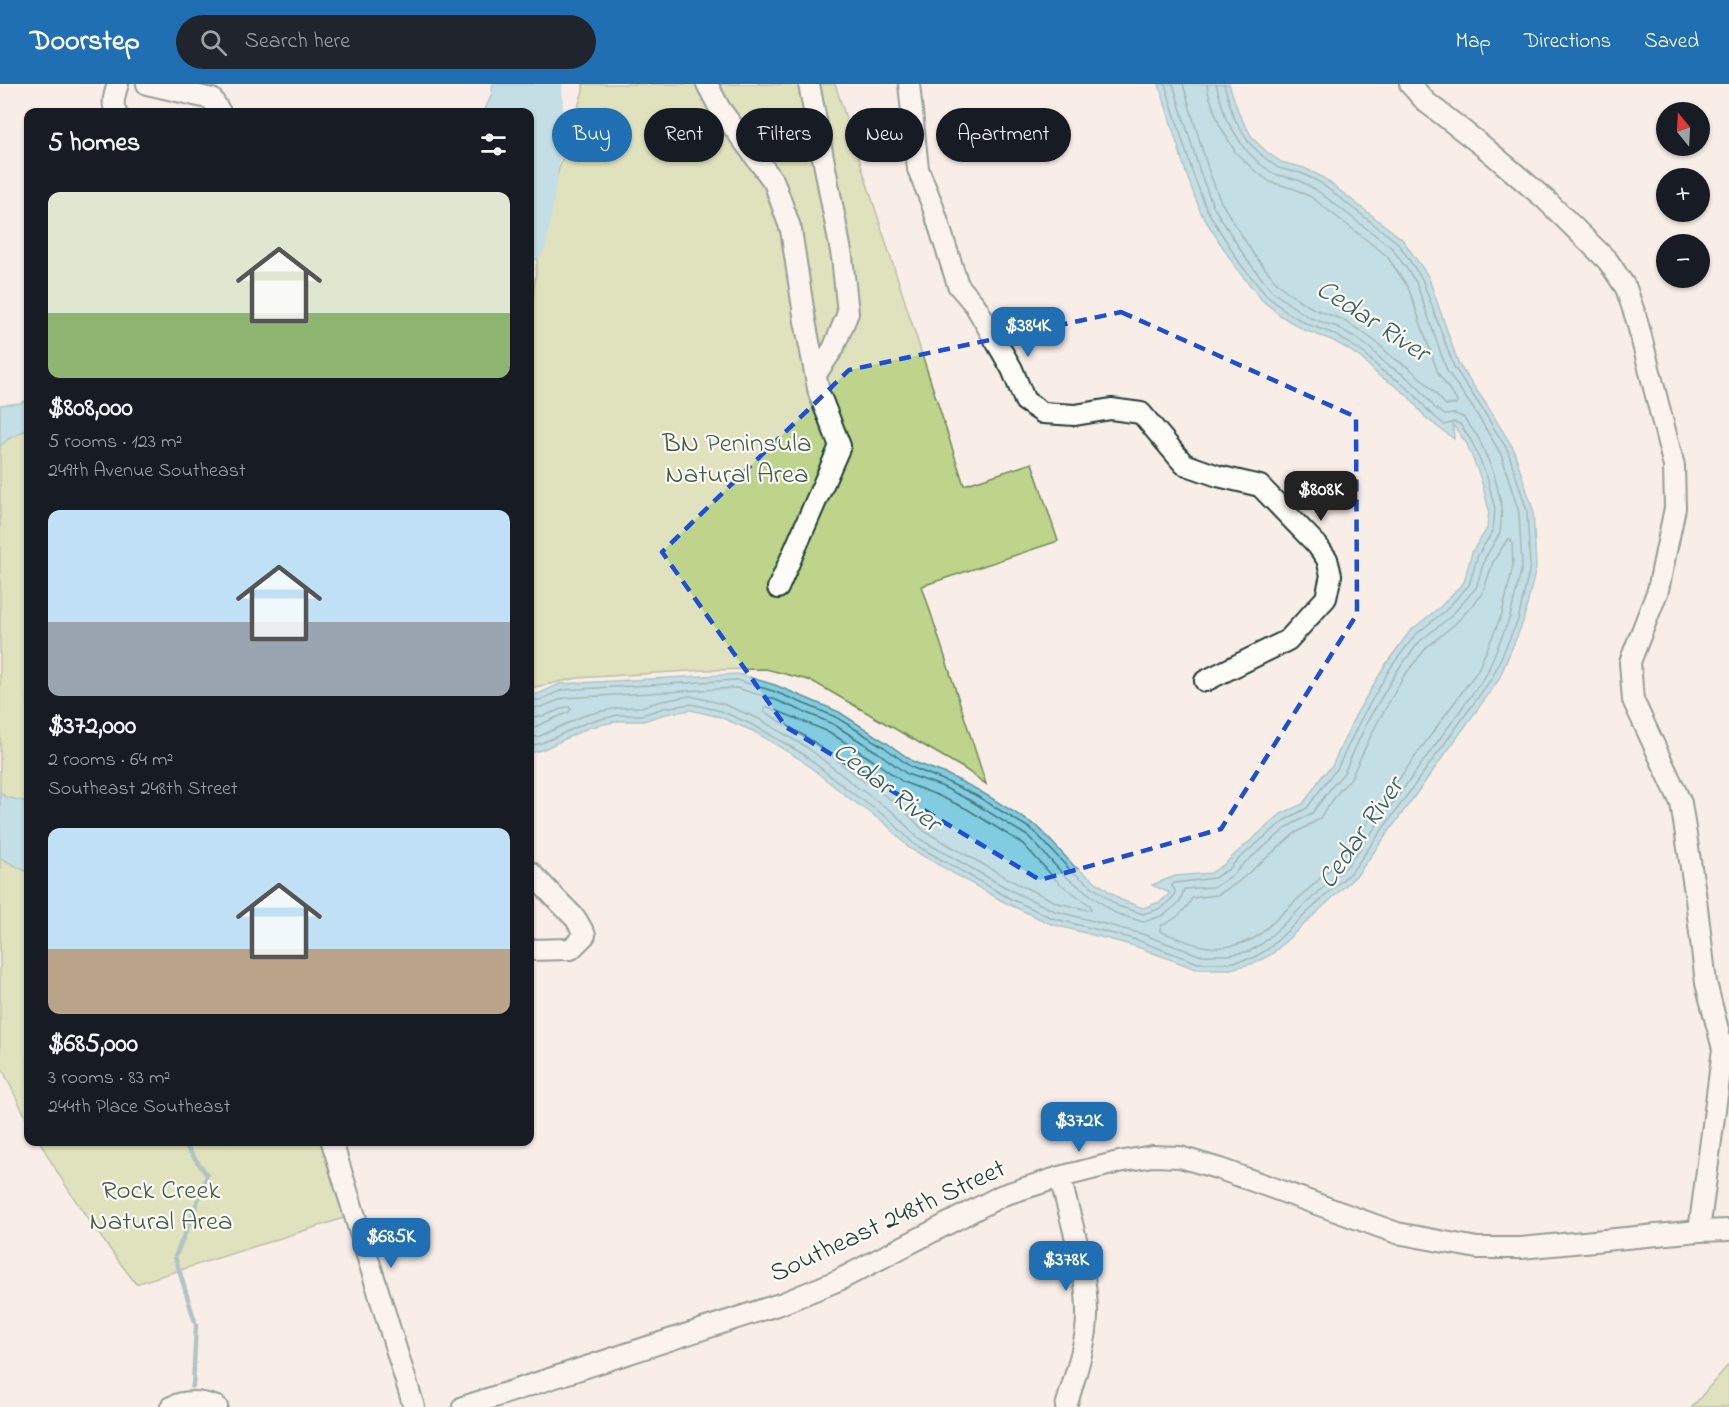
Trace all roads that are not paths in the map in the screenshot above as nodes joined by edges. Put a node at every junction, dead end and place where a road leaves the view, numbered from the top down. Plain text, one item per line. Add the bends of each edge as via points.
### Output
1 (118, 84) edge
2 (147, 84) edge
3 (707, 84) edge
4 (809, 84) edge
5 (909, 84) edge
6 (1410, 84) edge
7 (114, 108) edge
8 (218, 108) edge
9 (816, 374) junction
10 (778, 588) dead end
11 (1204, 681) dead end
12 (534, 876) edge
13 (534, 950) edge
14 (333, 1146) edge
15 (1059, 1177) junction
16 (1729, 1230) edge
17 (1699, 1231) junction
18 (171, 1407) edge
19 (217, 1407) edge
20 (414, 1407) edge
21 (463, 1407) edge
22 (1066, 1407) edge

1 - 7 street
2 - 8 street via 212,99
3 - 9 street via 720,109 774,182 791,230
4 - 9 street via 842,257 848,313 833,349
5 - 11 street via 918,169 958,285 975,305 1007,360 1025,401 1043,413 1075,415 1111,408 1141,413 1184,464 1260,486 1327,559 1331,575 1326,598 1288,640
6 - 17 street via 1426,102 1546,200 1608,261 1626,288 1637,321 1671,454 1674,508 1658,590 1630,662 1633,700 1681,803 1706,983 1723,1048
9 - 10 street via 819,393 840,446
12 - 13 street via 576,920 585,935 571,949
14 - 20 street
15 - 17 street, Southeast 248th Street via 1119,1161 1180,1157 1397,1233 1477,1248 1521,1248
15 - 21 street, Southeast 248th Street via 1003,1194 839,1280 783,1303
15 - 22 street via 1081,1262 1087,1315
16 - 17 street, Southeast 248th Street
18 - 19 street via 182,1402

